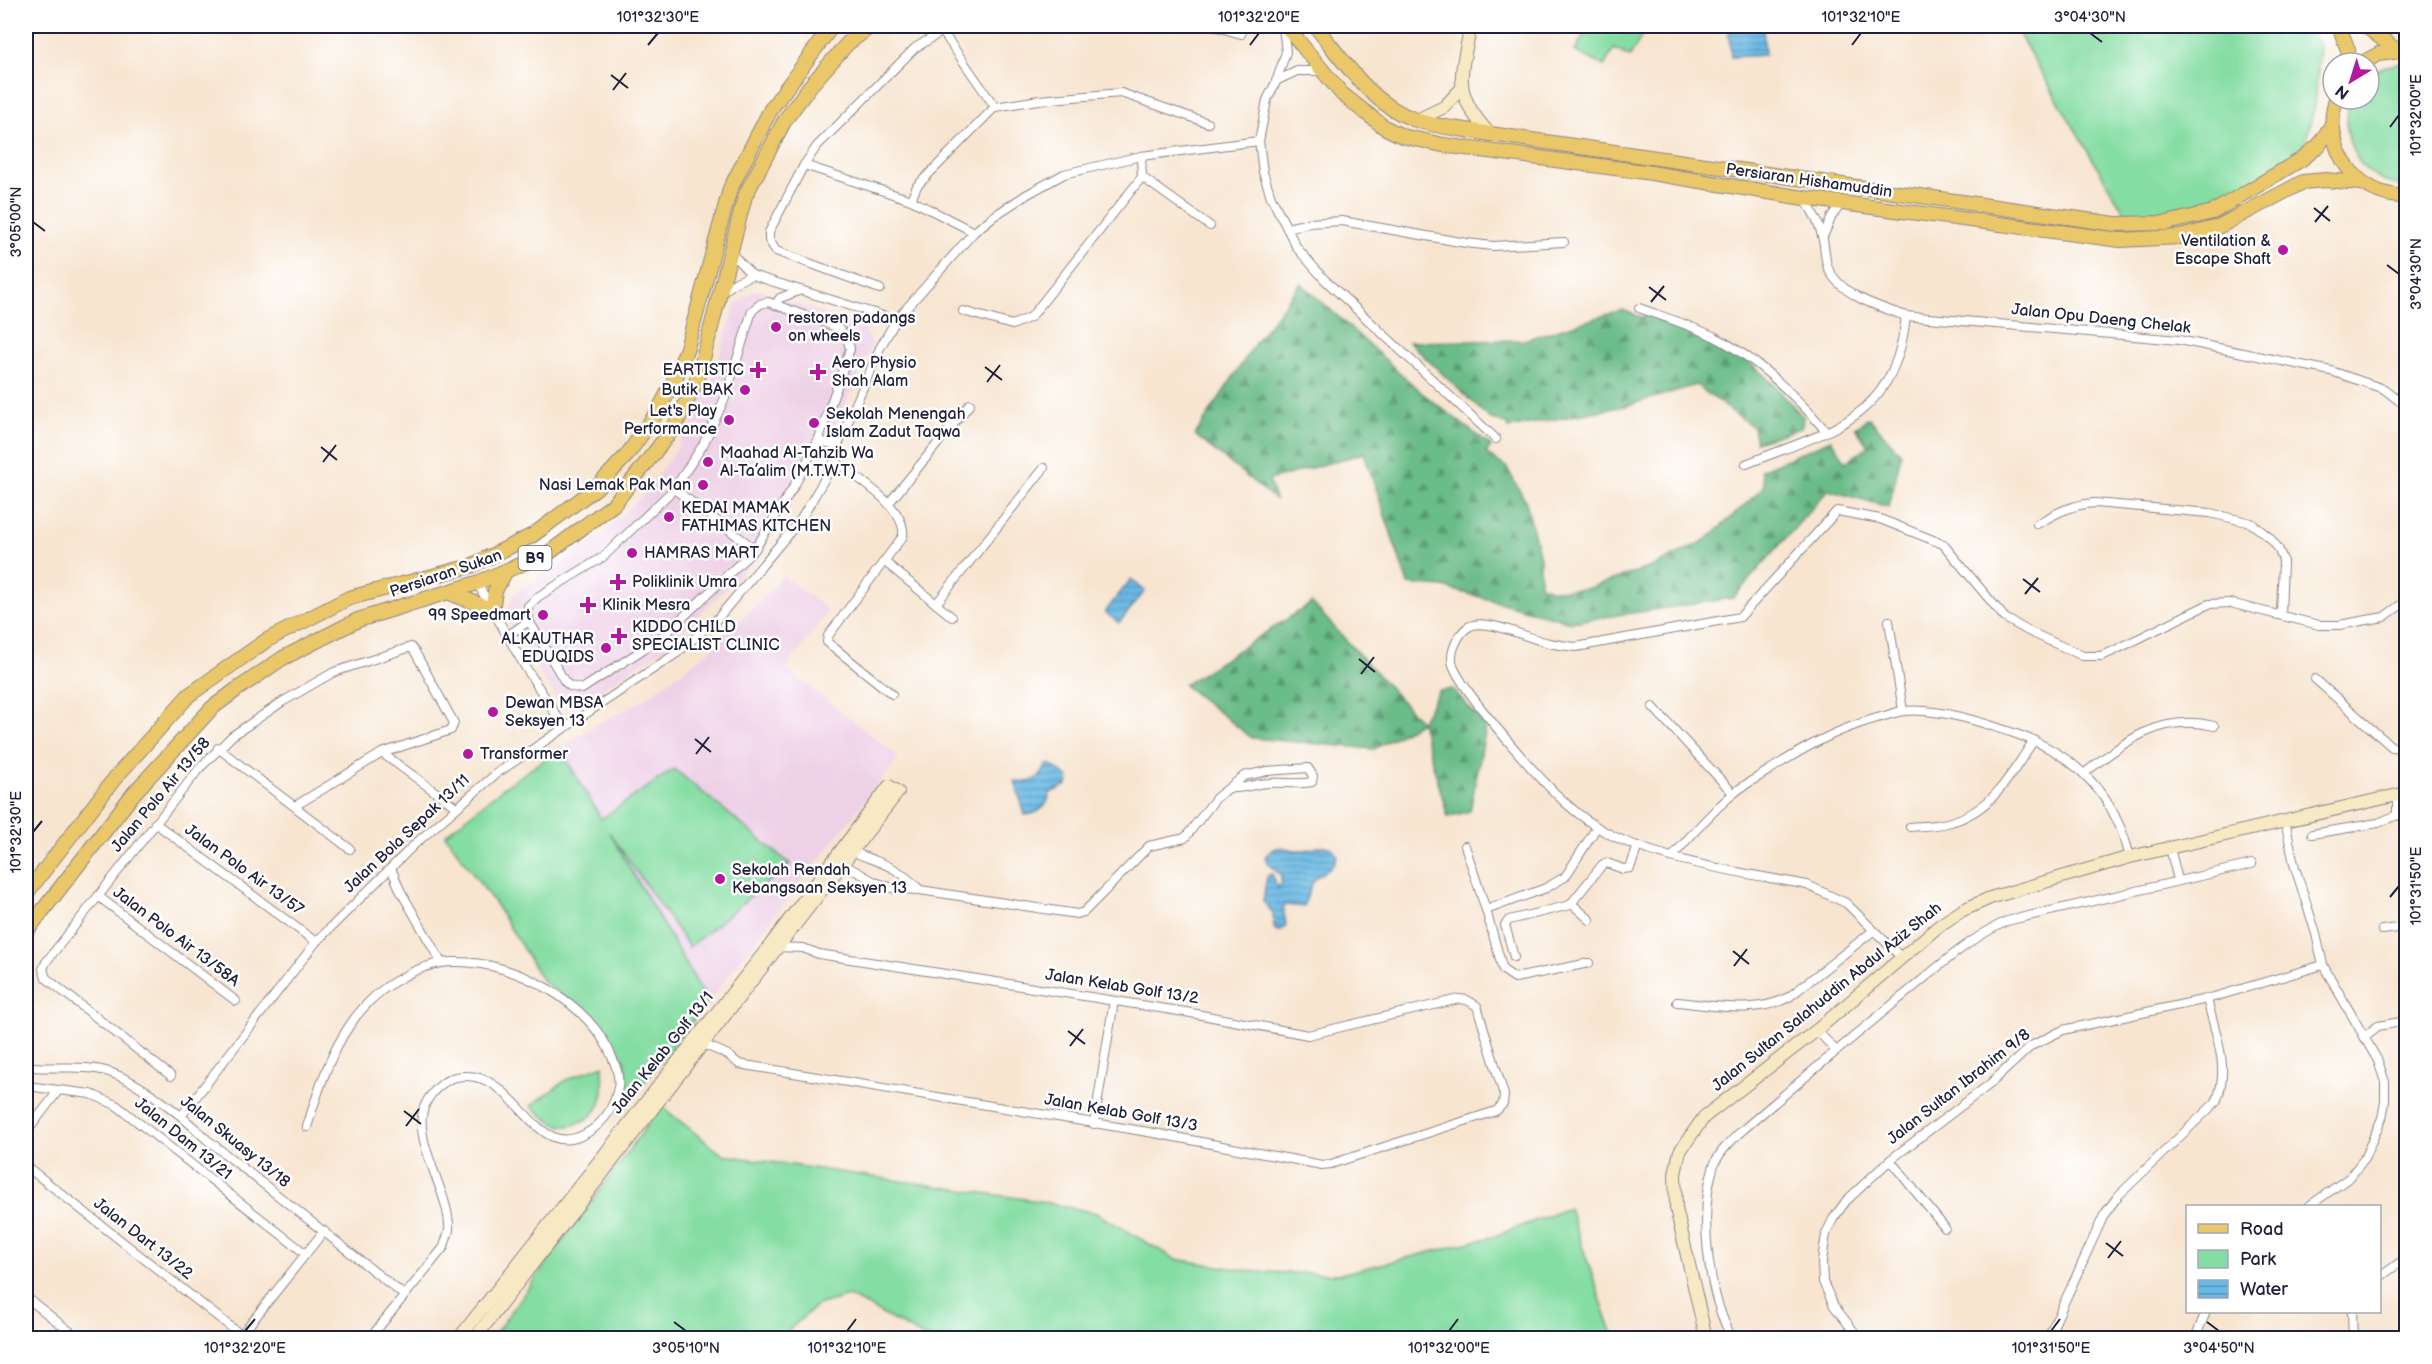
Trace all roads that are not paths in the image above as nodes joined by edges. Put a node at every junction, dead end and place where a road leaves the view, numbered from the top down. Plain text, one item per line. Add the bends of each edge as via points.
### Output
1 (832, 26) edge
2 (871, 26) edge
3 (951, 26) edge
4 (1214, 26) edge
5 (1284, 26) edge
6 (1315, 26) edge
7 (1471, 26) edge
8 (2338, 26) edge
9 (2366, 26) edge
10 (942, 31) junction
11 (1241, 34) dead end
12 (2401, 50) edge
13 (2348, 51) edge
14 (2381, 54) edge
15 (1322, 71) junction
16 (1276, 82) junction
17 (1461, 89) junction
18 (995, 107) junction
19 (2334, 111) edge
20 (1417, 120) junction
21 (1208, 123) dead end
22 (2331, 126) junction
23 (1490, 134) junction
24 (1259, 141) junction
25 (1141, 156) junction
26 (804, 165) junction
27 (1142, 177) junction
28 (2362, 183) junction
29 (2406, 196) edge
30 (1804, 198) junction
31 (911, 200) junction
32 (1842, 203) junction
33 (1210, 226) dead end
34 (1287, 228) junction
35 (974, 232) junction
36 (1823, 237) junction
37 (1564, 242) dead end
38 (730, 252) junction
39 (752, 275) junction
40 (880, 289) dead end
41 (801, 290) junction
42 (720, 294) junction
43 (775, 305) junction
44 (1639, 308) dead end
45 (963, 311) dead end
46 (1906, 316) junction
47 (896, 320) junction
48 (970, 404) dead end
49 (2406, 406) edge
50 (1826, 431) junction
51 (1496, 439) dead end
52 (818, 441) junction
53 (838, 445) junction
54 (835, 461) junction
55 (1746, 464) dead end
56 (1044, 468) dead end
57 (674, 489) junction
58 (889, 503) junction
59 (2037, 524) dead end
60 (755, 549) junction
61 (488, 558) junction
62 (885, 562) junction
63 (506, 571) junction
64 (449, 572) junction
65 (477, 583) junction
66 (448, 592) junction
67 (2406, 601) edge
68 (936, 604) junction
69 (492, 610) junction
70 (2281, 615) junction
71 (952, 617) dead end
72 (529, 621) junction
73 (1889, 621) dead end
74 (507, 636) junction
75 (662, 637) junction
76 (677, 653) junction
77 (2315, 679) dead end
78 (892, 694) dead end
79 (1653, 706) dead end
80 (1903, 711) junction
81 (2214, 726) dead end
82 (564, 727) junction
83 (2034, 741) junction
84 (218, 748) junction
85 (2406, 749) edge
86 (382, 753) junction
87 (2085, 773) junction
88 (889, 786) dead end
89 (1231, 788) junction
90 (1733, 793) junction
91 (2402, 794) edge
92 (295, 806) junction
93 (456, 807) junction
94 (2402, 816) edge
95 (2285, 821) junction
96 (155, 823) junction
97 (1597, 827) junction
98 (1910, 827) dead end
99 (2312, 834) dead end
100 (1465, 846) dead end
101 (1638, 846) junction
102 (2170, 848) junction
103 (350, 849) dead end
104 (848, 849) junction
105 (1673, 856) junction
106 (2130, 857) junction
107 (838, 861) junction
108 (2252, 864) dead end
109 (391, 868) junction
110 (2178, 880) junction
111 (920, 890) junction
112 (26, 894) edge
113 (98, 897) junction
114 (1572, 904) junction
115 (1486, 910) junction
116 (1590, 920) dead end
117 (2406, 927) edge
118 (2382, 930) dead end
119 (1873, 931) junction
120 (26, 932) edge
121 (316, 942) junction
122 (774, 946) junction
123 (1514, 957) dead end
124 (1901, 957) junction
125 (441, 962) junction
126 (1589, 963) dead end
127 (2323, 965) junction
128 (2207, 999) junction
129 (1114, 1001) junction
130 (236, 1002) dead end
131 (1677, 1002) dead end
132 (2406, 1021) edge
133 (1817, 1030) junction
134 (2364, 1036) junction
135 (699, 1042) junction
136 (1835, 1050) junction
137 (26, 1066) edge
138 (171, 1077) dead end
139 (26, 1086) edge
140 (58, 1091) junction
141 (1503, 1104) joint
142 (182, 1115) junction
143 (1094, 1124) junction
144 (307, 1127) dead end
145 (26, 1133) edge
146 (1890, 1160) junction
147 (26, 1166) edge
148 (2319, 1204) edge
149 (1945, 1228) dead end
150 (324, 1231) junction
151 (306, 1254) junction
152 (2406, 1258) edge
153 (2381, 1276) edge
154 (404, 1294) junction
155 (26, 1297) edge
156 (2205, 1313) edge
157 (2352, 1313) edge
158 (240, 1337) edge
159 (78, 1338) edge
160 (370, 1338) edge
161 (459, 1338) edge
162 (475, 1338) edge
163 (1706, 1338) edge
164 (1732, 1338) edge
165 (1859, 1338) edge
166 (2048, 1338) edge
167 (2195, 1338) edge
168 (2353, 1338) edge

1 - 61 main road, Persiaran Sukan / B9 via 771,109 730,189 687,348 658,411 627,455 596,488 533,535
2 - 38 main road, Persiaran Sukan / B9 via 848,43 785,120 746,196
3 - 10 street
4 - 11 street
5 - 15 main road, Persiaran Hishamuddin
5 - 16 street via 1286,52
6 - 20 main road, Persiaran Hishamuddin via 1363,84 1382,101
7 - 17 street
8 - 13 main road
9 - 12 main road
10 - 18 street
10 - 26 street via 915,48 817,146
12 - 14 main road
15 - 16 street via 1298,70
15 - 30 main road, Persiaran Hishamuddin via 1365,113 1402,136
16 - 24 street via 1267,100
17 - 20 street via 1444,107
17 - 23 street via 1470,112
18 - 21 street via 1121,93
18 - 31 street via 917,186
19 - 22 main road
20 - 23 main road, Persiaran Hishamuddin
22 - 23 main road, Persiaran Hishamuddin via 2319,145 2302,159 2213,212 2167,223 2115,224
22 - 28 main road via 2338,152
24 - 25 street, Jalan Bola Sepak 13/11
24 - 34 street via 1271,197
25 - 27 street
25 - 35 street, Jalan Bola Sepak 13/11 via 1064,174
26 - 31 street
26 - 40 street via 769,232 772,247
27 - 33 street
27 - 45 street via 1031,317 1012,325
28 - 29 main road via 2380,192
28 - 32 main road, Persiaran Hishamuddin via 2303,182 2218,227 2180,237 2120,240
30 - 32 main road, Persiaran Hishamuddin
30 - 36 street, Jalan Opu Daeng Chelak
31 - 35 street
32 - 36 street
34 - 37 street via 1342,221 1493,246
34 - 51 street via 1297,248 1325,280
35 - 47 street, Jalan Bola Sepak 13/11
36 - 46 street, Jalan Opu Daeng Chelak via 1828,267 1835,278 1853,294
38 - 39 street
38 - 42 main road, Persiaran Sukan / B9
39 - 41 street
39 - 42 street
41 - 43 street via 780,298
41 - 47 street
42 - 63 main road, Persiaran Sukan / B9 via 698,378 675,426 652,456 614,504 550,552
43 - 52 street via 836,327 848,341 850,349
43 - 57 street via 760,304 752,311 725,398 703,445
44 - 50 street via 1713,337 1752,360
46 - 49 street, Jalan Opu Daeng Chelak via 2179,340 2331,371 2384,389
46 - 50 street via 1896,365 1880,393 1857,415
47 - 53 street, Jalan Bola Sepak 13/11
48 - 58 street
50 - 55 street
52 - 53 street
52 - 60 street
53 - 54 street, Jalan Bola Sepak 13/11
54 - 58 street
54 - 76 street, Jalan Bola Sepak 13/11 via 801,519 758,572 718,618
56 - 68 street
57 - 60 street
57 - 72 street via 603,557 533,600 528,606
58 - 62 street via 904,527 903,536
59 - 70 street via 2058,512 2096,503 2210,513 2251,523 2270,538 2283,560
60 - 75 street
61 - 64 main road, Persiaran Sukan / B9
61 - 65 main road
62 - 68 street
62 - 78 street via 827,642
63 - 65 main road, Persiaran Sukan / B9
63 - 69 main road via 495,591
64 - 65 main road via 468,576
64 - 112 main road, Persiaran Sukan / B9 via 349,598 267,640 189,695 115,778
65 - 66 main road, Persiaran Sukan / B9
65 - 69 street
66 - 69 main road
66 - 120 main road, Persiaran Sukan / B9 via 347,626 283,658 212,708 134,793
67 - 70 street via 2384,617 2339,625 2319,625
68 - 71 street
69 - 74 street
70 - 97 street via 2230,603 2209,604 2111,652 2083,656 2005,618 1943,544 1880,519 1837,511 1740,618 1576,647 1482,624 1469,627 1453,649 1456,675 1556,794
72 - 74 street
72 - 75 street via 565,682 582,689
73 - 80 street
74 - 82 street
75 - 76 street
76 - 82 street, Jalan Bola Sepak 13/11
77 - 85 street via 2392,747
79 - 90 street
80 - 83 street via 1957,716
80 - 90 street via 1812,743
81 - 87 street via 2196,721 2157,728 2134,737
82 - 93 street, Jalan Bola Sepak 13/11
83 - 87 street via 2064,756
83 - 98 street via 1991,801 1948,823
84 - 86 street, Jalan Polo Air 13/58 via 282,702 334,672 411,647 453,727
84 - 92 street
84 - 96 street, Jalan Polo Air 13/58
86 - 92 street
86 - 93 street
87 - 106 street via 2109,804
88 - 104 street, Jalan Kelab Golf 13/1
89 - 89 street via 1245,776 1267,771 1308,768 1313,776 1312,782
89 - 111 street via 1216,798 1185,838 1149,846 1084,912
90 - 105 street
91 - 94 street
91 - 95 street, Jalan Sultan Salahuddin Abdul Aziz Shah
92 - 103 street
93 - 109 street, Jalan Bola Sepak 13/11
94 - 99 street
95 - 102 street, Jalan Sultan Salahuddin Abdul Aziz Shah
95 - 127 street
96 - 113 street, Jalan Polo Air 13/58
96 - 121 street, Jalan Polo Air 13/57
97 - 101 street
97 - 115 street via 1565,877
100 - 115 street
101 - 105 street
101 - 114 street via 1630,868 1602,865
102 - 106 street, Jalan Sultan Salahuddin Abdul Aziz Shah
102 - 110 street
104 - 107 street, Jalan Kelab Golf 13/1
104 - 111 street via 889,865
105 - 119 street via 1807,885 1845,903
106 - 124 street, Jalan Sultan Salahuddin Abdul Aziz Shah via 1990,898 1940,925
107 - 111 street via 895,890
107 - 122 street, Jalan Kelab Golf 13/1
108 - 110 street
109 - 121 street, Jalan Bola Sepak 13/11
109 - 125 street
110 - 136 street via 2007,921 1986,931
113 - 130 street, Jalan Polo Air 13/58A
113 - 138 street, Jalan Polo Air 13/58 via 46,962 46,978
114 - 116 street
114 - 123 street via 1509,920 1505,925
115 - 126 street via 1503,970 1515,978
117 - 118 street
119 - 124 street
119 - 131 street via 1777,1004 1761,1007
121 - 142 street, Jalan Bola Sepak 13/11
122 - 129 street, Jalan Kelab Golf 13/2
122 - 135 street, Jalan Kelab Golf 13/1
124 - 133 street, Jalan Sultan Salahuddin Abdul Aziz Shah
125 - 144 street via 417,969 392,983 352,1024 325,1073
125 - 154 street via 475,963 506,970 557,995 599,1032 617,1068 618,1086 612,1108 597,1127 568,1140 554,1138 538,1128 493,1082 468,1074 451,1078 435,1091 422,1115 424,1142 442,1194 449,1230 444,1247
127 - 128 street, Jalan Sultan Ibrahim 9/8
127 - 134 street
128 - 146 street, Jalan Sultan Ibrahim 9/8 via 2063,1030 2044,1039
128 - 166 street via 2224,1067 2216,1102 2118,1196 2104,1215
129 - 141 street, Jalan Kelab Golf 13/2 via 1308,1035 1467,1000 1477,1006 1504,1095
129 - 143 street
132 - 134 street via 2378,1026
133 - 136 street
133 - 163 street, Jalan Sultan Salahuddin Abdul Aziz Shah via 1704,1117 1680,1151 1675,1174 1676,1208
134 - 148 street via 2385,1082 2382,1118 2364,1159
135 - 143 street, Jalan Kelab Golf 13/3 via 739,1064
135 - 161 street, Jalan Kelab Golf 13/1
135 - 162 street
136 - 164 street via 1737,1136 1715,1164 1706,1214 1709,1261 1722,1320
137 - 142 street, Jalan Skuasy 13/18 via 99,1069 128,1080
139 - 140 street, Jalan Dam 13/21
140 - 145 street
140 - 151 street, Jalan Dam 13/21 via 91,1094 116,1105
141 - 143 street, Jalan Kelab Golf 13/3 via 1496,1111 1322,1165
142 - 150 street, Jalan Skuasy 13/18 via 205,1138
146 - 149 street
146 - 165 street, Jalan Sultan Ibrahim 9/8 via 1846,1201 1826,1234 1823,1282 1834,1306
147 - 158 street, Jalan Dart 13/22
150 - 151 street
150 - 154 street, Jalan Skuasy 13/18
151 - 158 street
152 - 153 street
154 - 160 street
155 - 159 street
156 - 167 street
157 - 168 street

